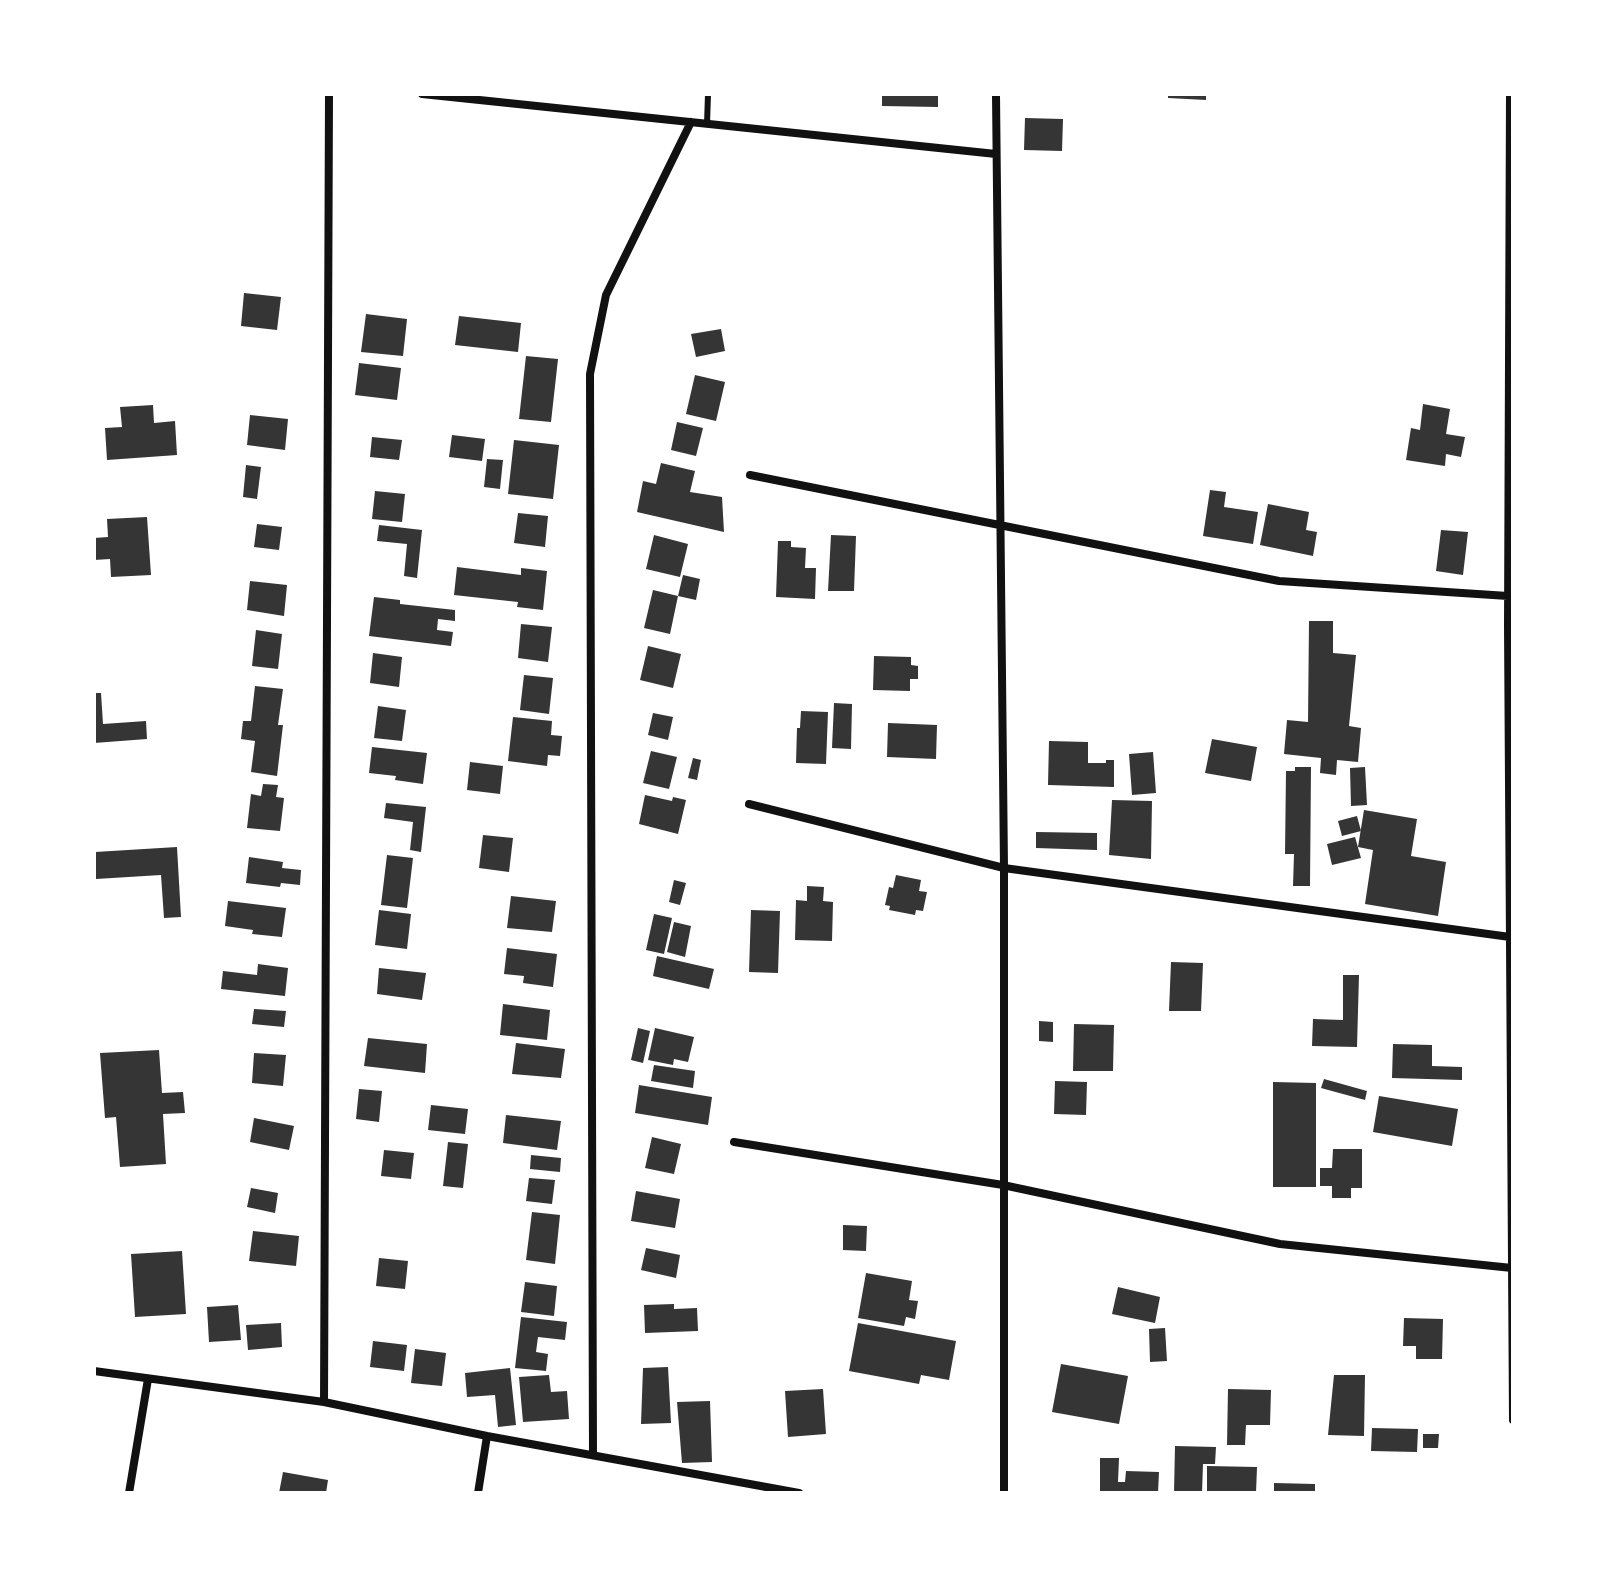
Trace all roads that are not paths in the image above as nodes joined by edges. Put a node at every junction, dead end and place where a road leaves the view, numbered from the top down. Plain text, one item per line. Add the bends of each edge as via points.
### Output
1 (329, 94) edge
2 (422, 94) edge
3 (708, 94) edge
4 (996, 94) edge
5 (1510, 94) edge
6 (443, 95) edge
7 (691, 122) junction
8 (707, 124) junction
9 (996, 154) junction
10 (1511, 371) edge
11 (750, 475) dead end
12 (998, 525) junction
13 (1508, 596) junction
14 (749, 804) dead end
15 (1004, 868) junction
16 (1510, 937) junction
17 (734, 1142) dead end
18 (1003, 1185) junction
19 (1512, 1268) edge
20 (94, 1371) edge
21 (148, 1379) junction
22 (324, 1402) junction
23 (1513, 1420) edge
24 (487, 1436) junction
25 (593, 1455) junction
26 (129, 1493) edge
27 (478, 1493) edge
28 (799, 1493) edge
29 (1004, 1493) edge

1 - 22 street
2 - 6 street
3 - 8 lane
4 - 9 street
5 - 10 street
6 - 7 street
7 - 8 street
7 - 25 street via 606,295 590,374
8 - 9 street
9 - 12 street
10 - 13 street
11 - 12 street
12 - 13 street via 1279,581
12 - 15 street
13 - 16 street
14 - 15 street
15 - 16 street
15 - 18 street
16 - 19 street
17 - 18 street
18 - 19 street via 1280,1244
18 - 29 street
19 - 23 street
20 - 21 street
21 - 22 street
21 - 26 street
22 - 24 street
24 - 25 street
24 - 27 street
25 - 28 street

